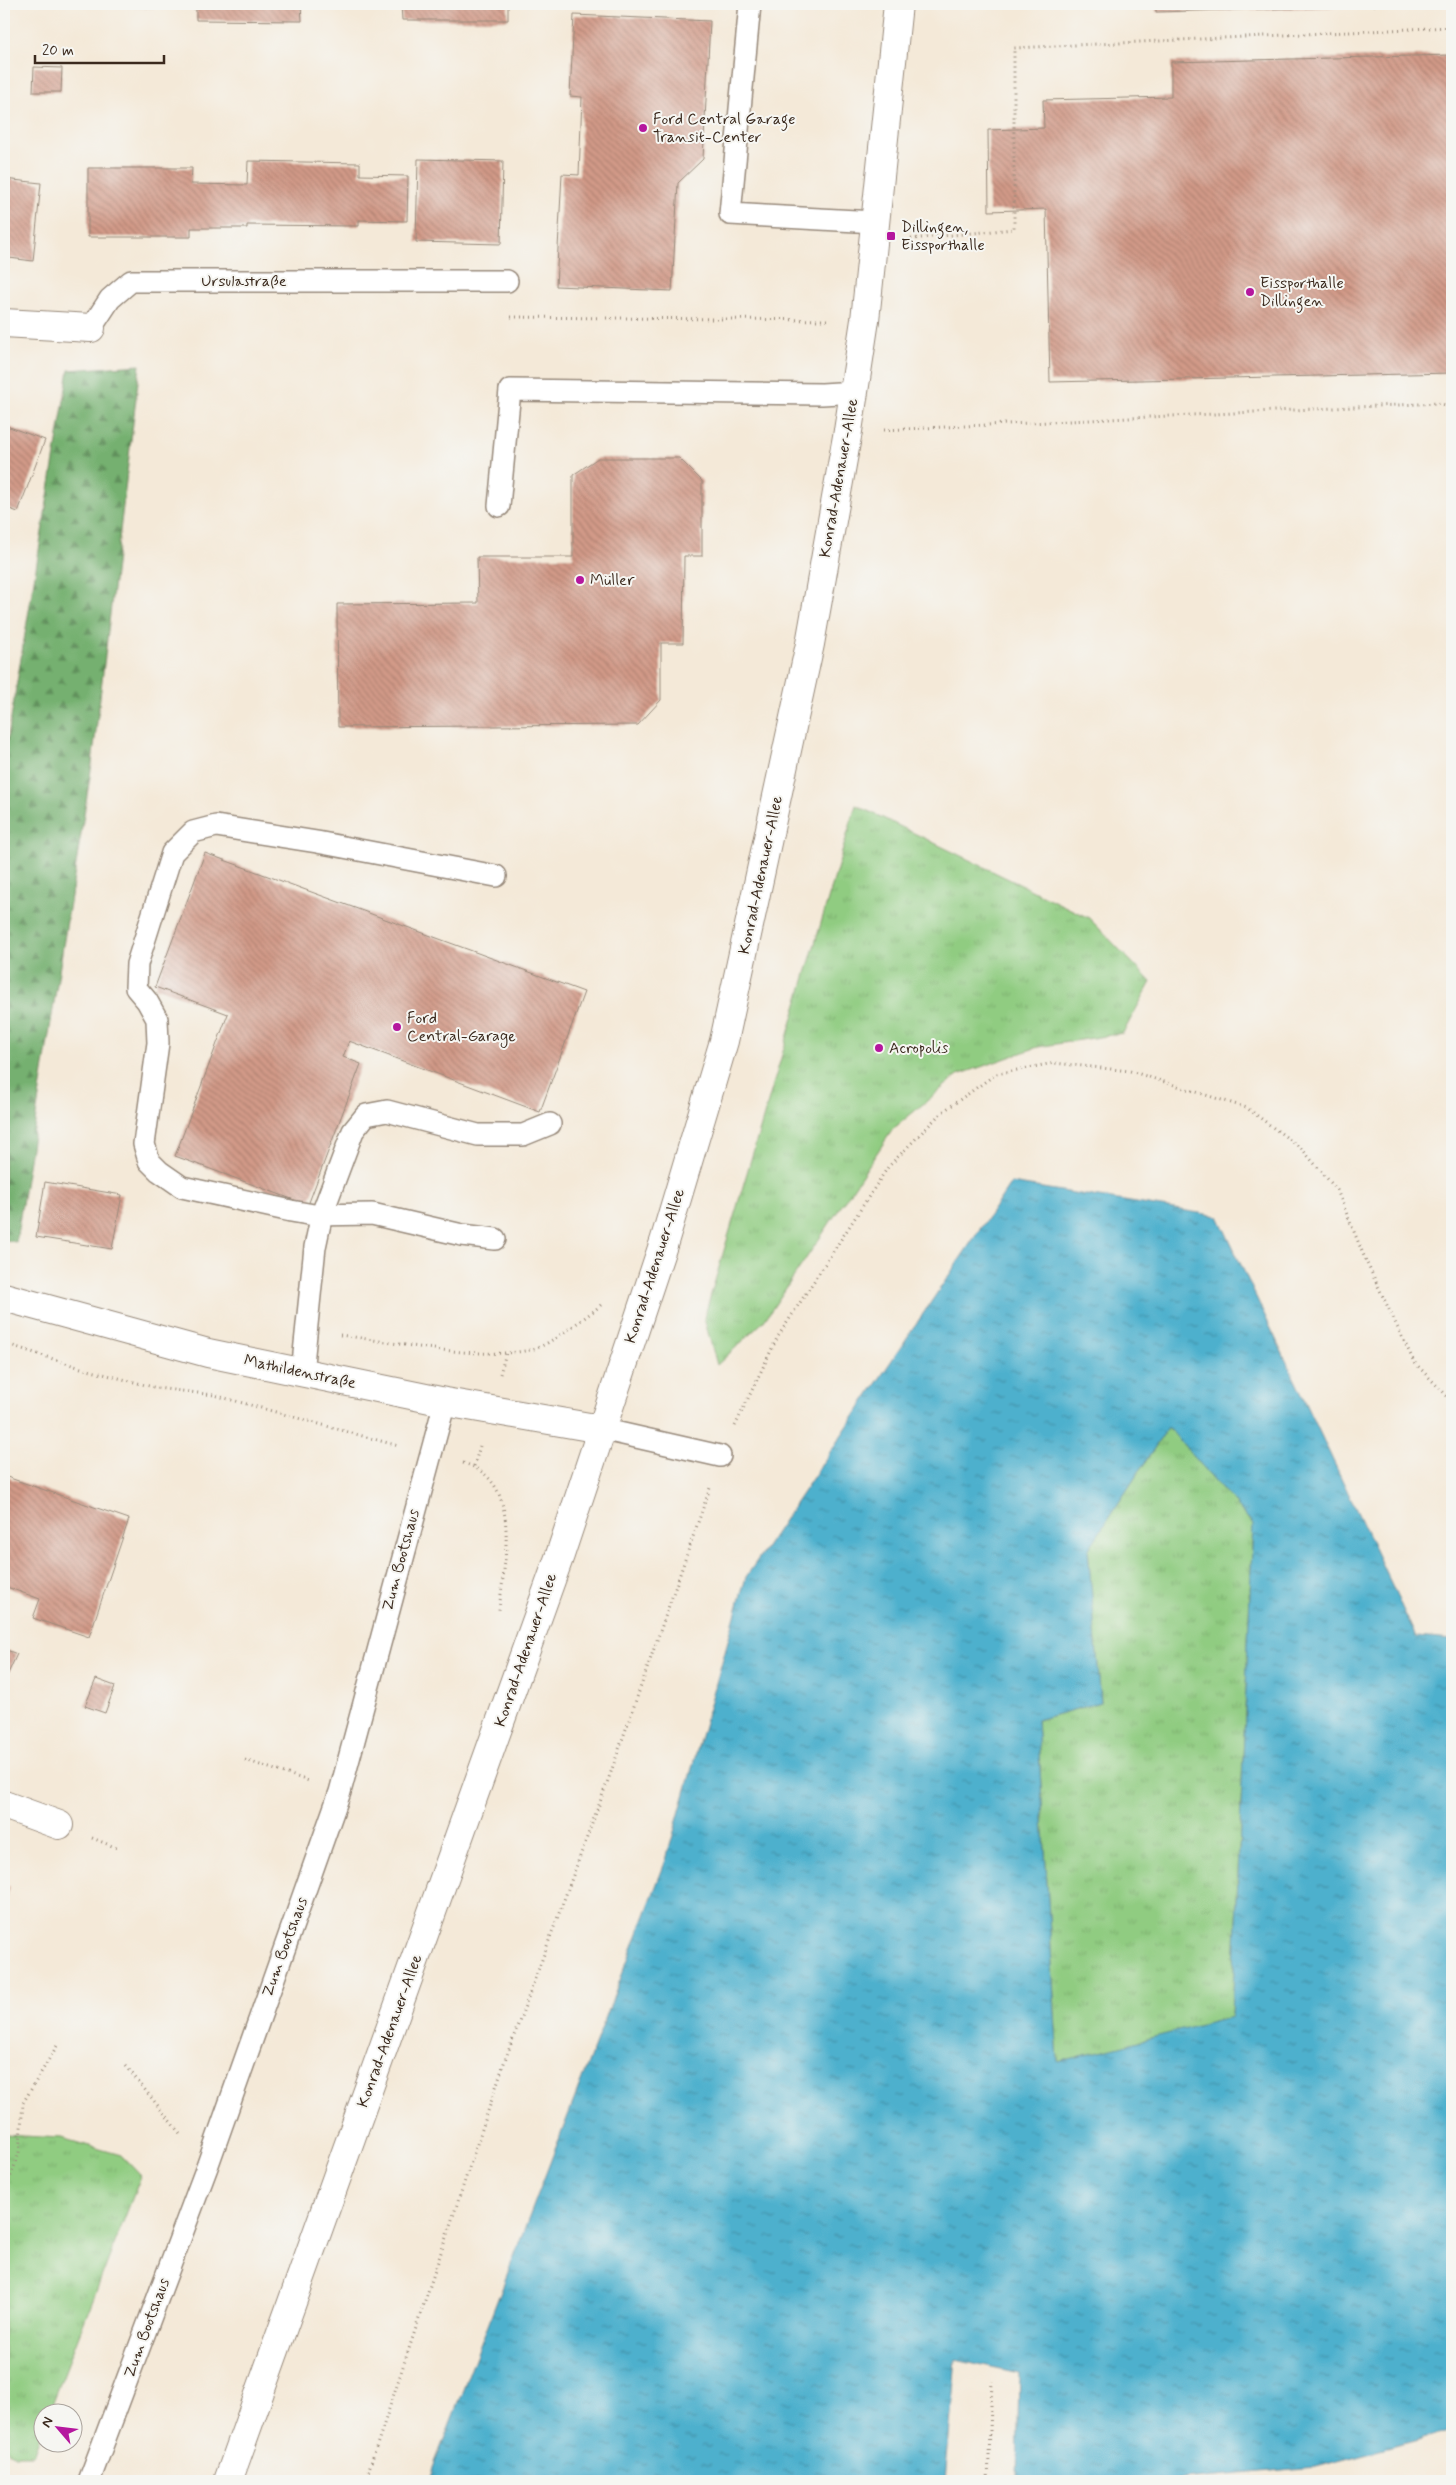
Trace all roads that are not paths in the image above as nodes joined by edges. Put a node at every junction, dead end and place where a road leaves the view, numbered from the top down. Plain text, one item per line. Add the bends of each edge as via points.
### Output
1 (750, 4) edge
2 (898, 4) edge
3 (874, 233) junction
4 (507, 281) dead end
5 (4, 323) edge
6 (91, 328) joint
7 (855, 392) junction
8 (500, 506) dead end
9 (496, 876) dead end
10 (550, 1124) dead end
11 (322, 1214) junction
12 (494, 1240) dead end
13 (4, 1297) edge
14 (312, 1375) junction
15 (444, 1402) junction
16 (602, 1429) junction
17 (720, 1456) road end
18 (4, 1805) edge
19 (59, 1825) dead end
20 (89, 2481) edge
21 (228, 2481) edge

1 - 3 lane via 730,214
2 - 3 street, Konrad-Adenauer-Allee
3 - 7 street, Konrad-Adenauer-Allee
4 - 6 lane, Ursulastraße via 131,281 110,299
5 - 6 street, Ursulastraße
7 - 8 lane via 510,390
7 - 16 street, Konrad-Adenauer-Allee via 810,644 724,1041 664,1242
9 - 11 lane via 216,826 193,832 172,853 137,964 136,988 156,1019 158,1043 144,1144 149,1161 182,1187 291,1211
10 - 11 lane via 523,1135 478,1136 387,1111 366,1115 354,1131
11 - 12 lane via 372,1214
11 - 14 lane via 315,1247 307,1330
13 - 14 street, Mathildenstraße via 208,1353
14 - 15 street, Mathildenstraße
15 - 16 street, Mathildenstraße
15 - 20 lane, Zum Bootshaus via 340,1792 207,2167
16 - 17 lane
16 - 21 street, Konrad-Adenauer-Allee via 482,1777
18 - 19 street

